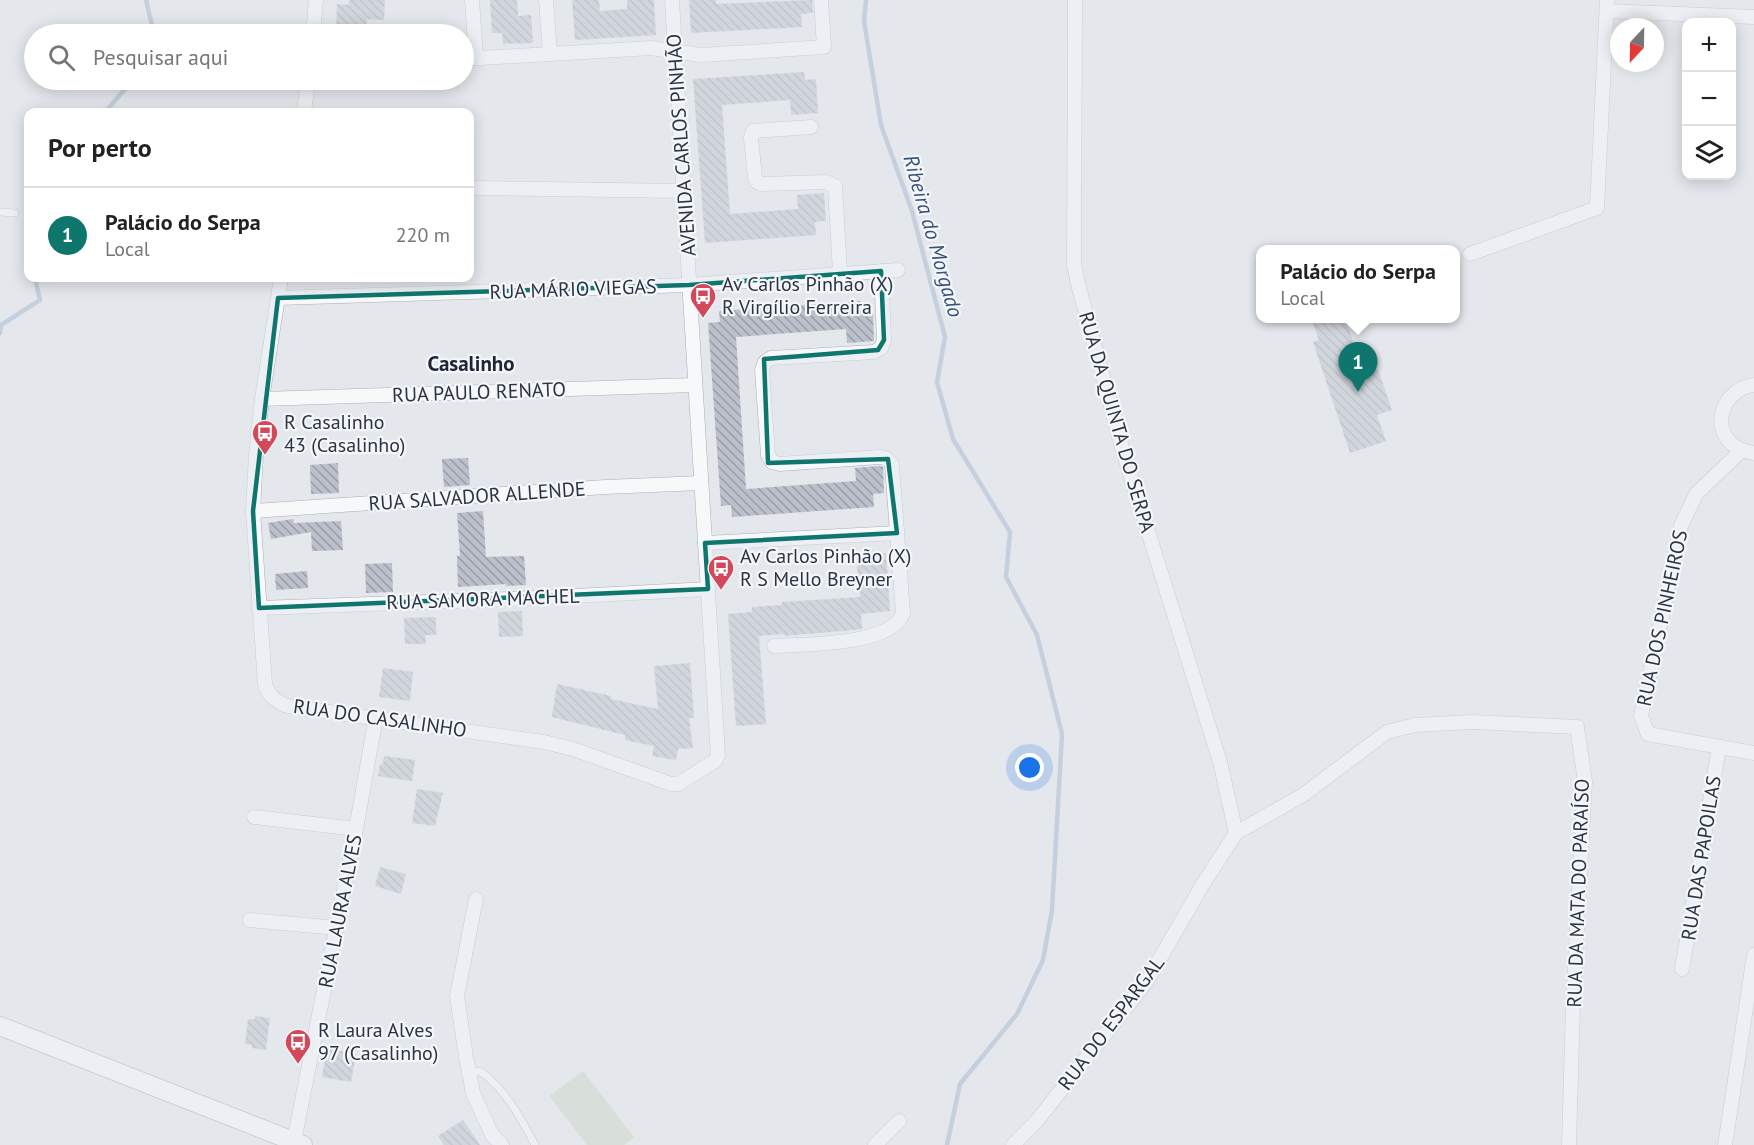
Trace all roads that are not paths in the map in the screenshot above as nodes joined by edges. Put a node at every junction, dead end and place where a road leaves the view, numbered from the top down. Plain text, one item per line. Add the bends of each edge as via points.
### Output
1 (316, 0) edge
2 (472, 0) edge
3 (546, 0) edge
4 (672, 0) edge
5 (821, 0) edge
6 (1075, 0) edge
7 (1607, 5) edge
8 (1754, 17) edge
9 (314, 24) edge
10 (471, 24) edge
11 (675, 51) junction
12 (550, 54) junction
13 (474, 59) edge
14 (307, 90) edge
15 (304, 108) edge
16 (811, 127) dead end
17 (474, 188) edge
18 (684, 191) junction
19 (0, 212) edge
20 (15, 213) dead end
21 (1470, 254) dead end
22 (898, 270) dead end
23 (881, 271) junction
24 (840, 273) junction
25 (280, 282) edge
26 (689, 285) junction
27 (278, 298) junction
28 (696, 385) junction
29 (1754, 385) edge
30 (262, 399) junction
31 (1748, 452) edge
32 (702, 483) junction
33 (253, 511) junction
34 (897, 533) junction
35 (705, 543) junction
36 (708, 589) junction
37 (259, 608) junction
38 (774, 646) dead end
39 (376, 717) junction
40 (1719, 747) junction
41 (1754, 753) edge
42 (718, 756) joint
43 (254, 817) dead end
44 (356, 829) junction
45 (1236, 833) junction
46 (476, 899) dead end
47 (250, 920) dead end
48 (337, 928) junction
49 (1754, 956) edge
50 (1682, 969) dead end
51 (0, 1026) edge
52 (469, 1072) junction
53 (898, 1121) dead end
54 (299, 1143) edge
55 (502, 1145) edge
56 (535, 1145) edge
57 (875, 1145) edge
58 (1013, 1145) edge
59 (1569, 1145) edge
60 (1725, 1145) edge

1 - 9 street
2 - 10 street
3 - 12 street
4 - 11 street, AVENIDA CARLOS PINHÃO
5 - 11 street via 824,47 701,55
6 - 45 street, RUA DA QUINTA DO SERPA via 1074,264 1123,451 1220,762
7 - 8 street
7 - 21 street via 1596,208
11 - 12 street via 651,48
11 - 18 street, AVENIDA CARLOS PINHÃO
12 - 13 street
14 - 15 street
16 - 24 street via 753,131 755,178 761,184 826,182 835,186
17 - 18 street
18 - 26 street, AVENIDA CARLOS PINHÃO
19 - 20 lane
22 - 23 street, RUA MÁRIO VIEGAS
23 - 24 street, RUA MÁRIO VIEGAS
23 - 34 street via 884,340 878,350 771,358 762,370 769,459 780,464 888,459 892,465
24 - 26 street, RUA MÁRIO VIEGAS
25 - 27 street, RUA DO CASALINHO
26 - 27 street, RUA MÁRIO VIEGAS
26 - 28 street, AVENIDA CARLOS PINHÃO
27 - 30 street, RUA DO CASALINHO
28 - 30 street, RUA PAULO RENATO
28 - 32 street, AVENIDA CARLOS PINHÃO
29 - 31 street, RUA DOS PINHEIROS via 1735,391 1722,411 1725,434 1732,444
30 - 33 street, RUA DO CASALINHO
31 - 40 street, RUA DOS PINHEIROS via 1696,494 1681,526 1641,716 1648,734
32 - 33 street, RUA SALVADOR ALLENDE
32 - 35 street, AVENIDA CARLOS PINHÃO
33 - 37 street, RUA DO CASALINHO
34 - 35 street
34 - 38 street via 903,613 896,625 860,639
35 - 36 street, AVENIDA CARLOS PINHÃO
36 - 37 street, RUA SAMORA MACHEL
36 - 42 street, AVENIDA CARLOS PINHÃO
37 - 39 street, RUA DO CASALINHO via 265,684 272,698 287,706
39 - 42 street, RUA DO CASALINHO via 544,742 671,784 678,784 715,762
39 - 44 street, RUA LAURA ALVES
40 - 41 street, RUA DOS PINHEIROS
40 - 50 street, RUA DAS PAPOILAS
43 - 44 street
44 - 48 street, RUA LAURA ALVES
45 - 58 street, RUA DO ESPARGAL via 1147,981
45 - 59 street, RUA DA MATA DO PARAÍSO via 1303,795 1387,732 1414,725 1473,722 1577,728 1585,781
46 - 52 street via 457,996
47 - 48 street
48 - 54 street, RUA LAURA ALVES
49 - 60 street
51 - 54 street
52 - 55 street via 473,1093 492,1135
52 - 56 lane via 480,1071 493,1080
53 - 57 street

